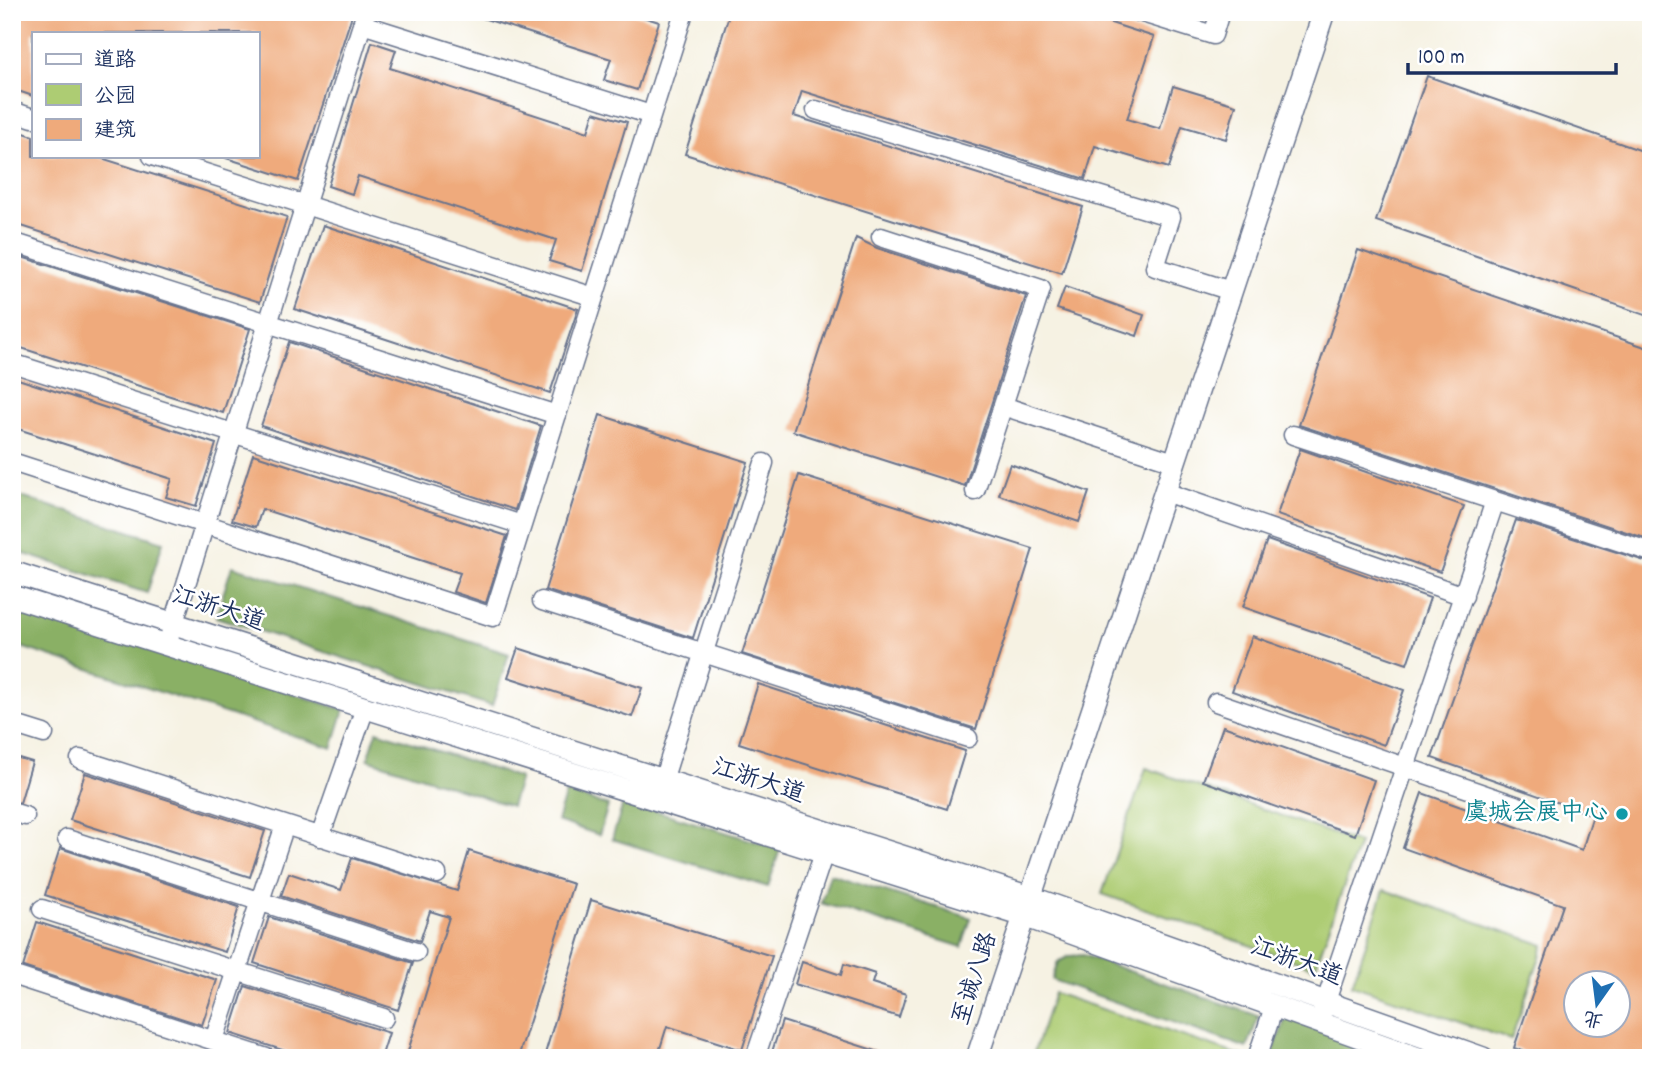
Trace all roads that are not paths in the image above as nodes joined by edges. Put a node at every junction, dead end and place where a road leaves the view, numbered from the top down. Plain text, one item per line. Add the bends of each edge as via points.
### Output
1 (684, 12) edge
2 (1139, 12) edge
3 (1220, 12) edge
4 (1318, 14) edge
5 (364, 18) edge
6 (816, 110) dead end
7 (12, 111) edge
8 (651, 115) junction
9 (32, 118) edge
10 (158, 158) edge
11 (305, 205) junction
12 (881, 237) dead end
13 (12, 242) edge
14 (1231, 291) junction
15 (594, 297) junction
16 (268, 323) junction
17 (12, 363) edge
18 (1003, 407) junction
19 (557, 415) junction
20 (233, 433) junction
21 (1293, 435) dead end
22 (12, 462) edge
23 (1174, 462) junction
24 (764, 463) dead end
25 (975, 491) dead end
26 (1165, 492) junction
27 (1495, 501) junction
28 (204, 523) junction
29 (522, 525) junction
30 (1651, 552) edge
31 (12, 572) edge
32 (12, 596) edge
33 (1464, 596) junction
34 (541, 601) dead end
35 (173, 623) junction
36 (167, 645) junction
37 (704, 653) junction
38 (1216, 702) dead end
39 (365, 708) junction
40 (12, 724) edge
41 (44, 734) dead end
42 (968, 738) dead end
43 (80, 759) dead end
44 (1406, 768) junction
45 (664, 780) junction
46 (657, 800) junction
47 (1521, 807) dead end
48 (285, 825) junction
49 (320, 837) junction
50 (67, 839) dead end
51 (824, 853) junction
52 (437, 874) dead end
53 (260, 901) junction
54 (1027, 906) junction
55 (42, 909) dead end
56 (416, 952) dead end
57 (237, 971) junction
58 (18, 977) dead end
59 (1326, 1002) junction
60 (1274, 1007) junction
61 (384, 1018) dead end
62 (1319, 1023) junction
63 (214, 1041) junction
64 (267, 1058) edge
65 (755, 1058) edge
66 (977, 1058) edge
67 (1257, 1058) edge
68 (1418, 1058) edge
69 (1483, 1058) edge

1 - 8 lane
2 - 3 lane via 1213,36
4 - 14 main road, 至诚八路
5 - 8 lane
5 - 11 lane
6 - 14 lane via 1171,217 1155,267
7 - 9 lane
8 - 15 lane
10 - 11 lane
11 - 15 lane
11 - 16 lane
12 - 18 lane via 1041,289
13 - 16 lane
14 - 23 main road, 至诚八路
15 - 19 lane
16 - 19 lane
16 - 20 lane
17 - 20 lane
18 - 23 lane
18 - 25 lane
19 - 29 lane
20 - 28 lane
20 - 29 lane
21 - 27 lane
22 - 28 lane
23 - 26 main road, 至诚八路
24 - 37 lane
26 - 33 lane
26 - 54 main road, 至诚八路
27 - 30 lane
27 - 33 lane
28 - 29 lane via 493,617
28 - 35 lane
31 - 35 main road, 江浙大道
32 - 36 main road, 江浙大道
33 - 44 lane
34 - 37 lane
35 - 36 lane
35 - 45 main road, 江浙大道
36 - 39 main road, 江浙大道
37 - 42 lane
37 - 45 lane
38 - 44 lane
39 - 46 main road, 江浙大道
39 - 49 lane
40 - 41 lane
43 - 48 lane
44 - 47 lane
44 - 59 lane
45 - 46 lane
45 - 54 main road, 江浙大道
46 - 51 main road, 江浙大道
48 - 49 lane
48 - 53 lane
49 - 52 lane
50 - 53 lane
51 - 54 main road, 江浙大道
51 - 65 lane
53 - 56 lane
53 - 57 lane
54 - 59 main road, 江浙大道
54 - 60 main road, 江浙大道
54 - 66 main road, 至诚八路
55 - 57 lane
57 - 61 lane
57 - 63 lane
58 - 63 lane
59 - 62 lane
59 - 69 main road, 江浙大道
60 - 62 main road, 江浙大道
60 - 67 lane
62 - 68 main road, 江浙大道
63 - 64 lane

